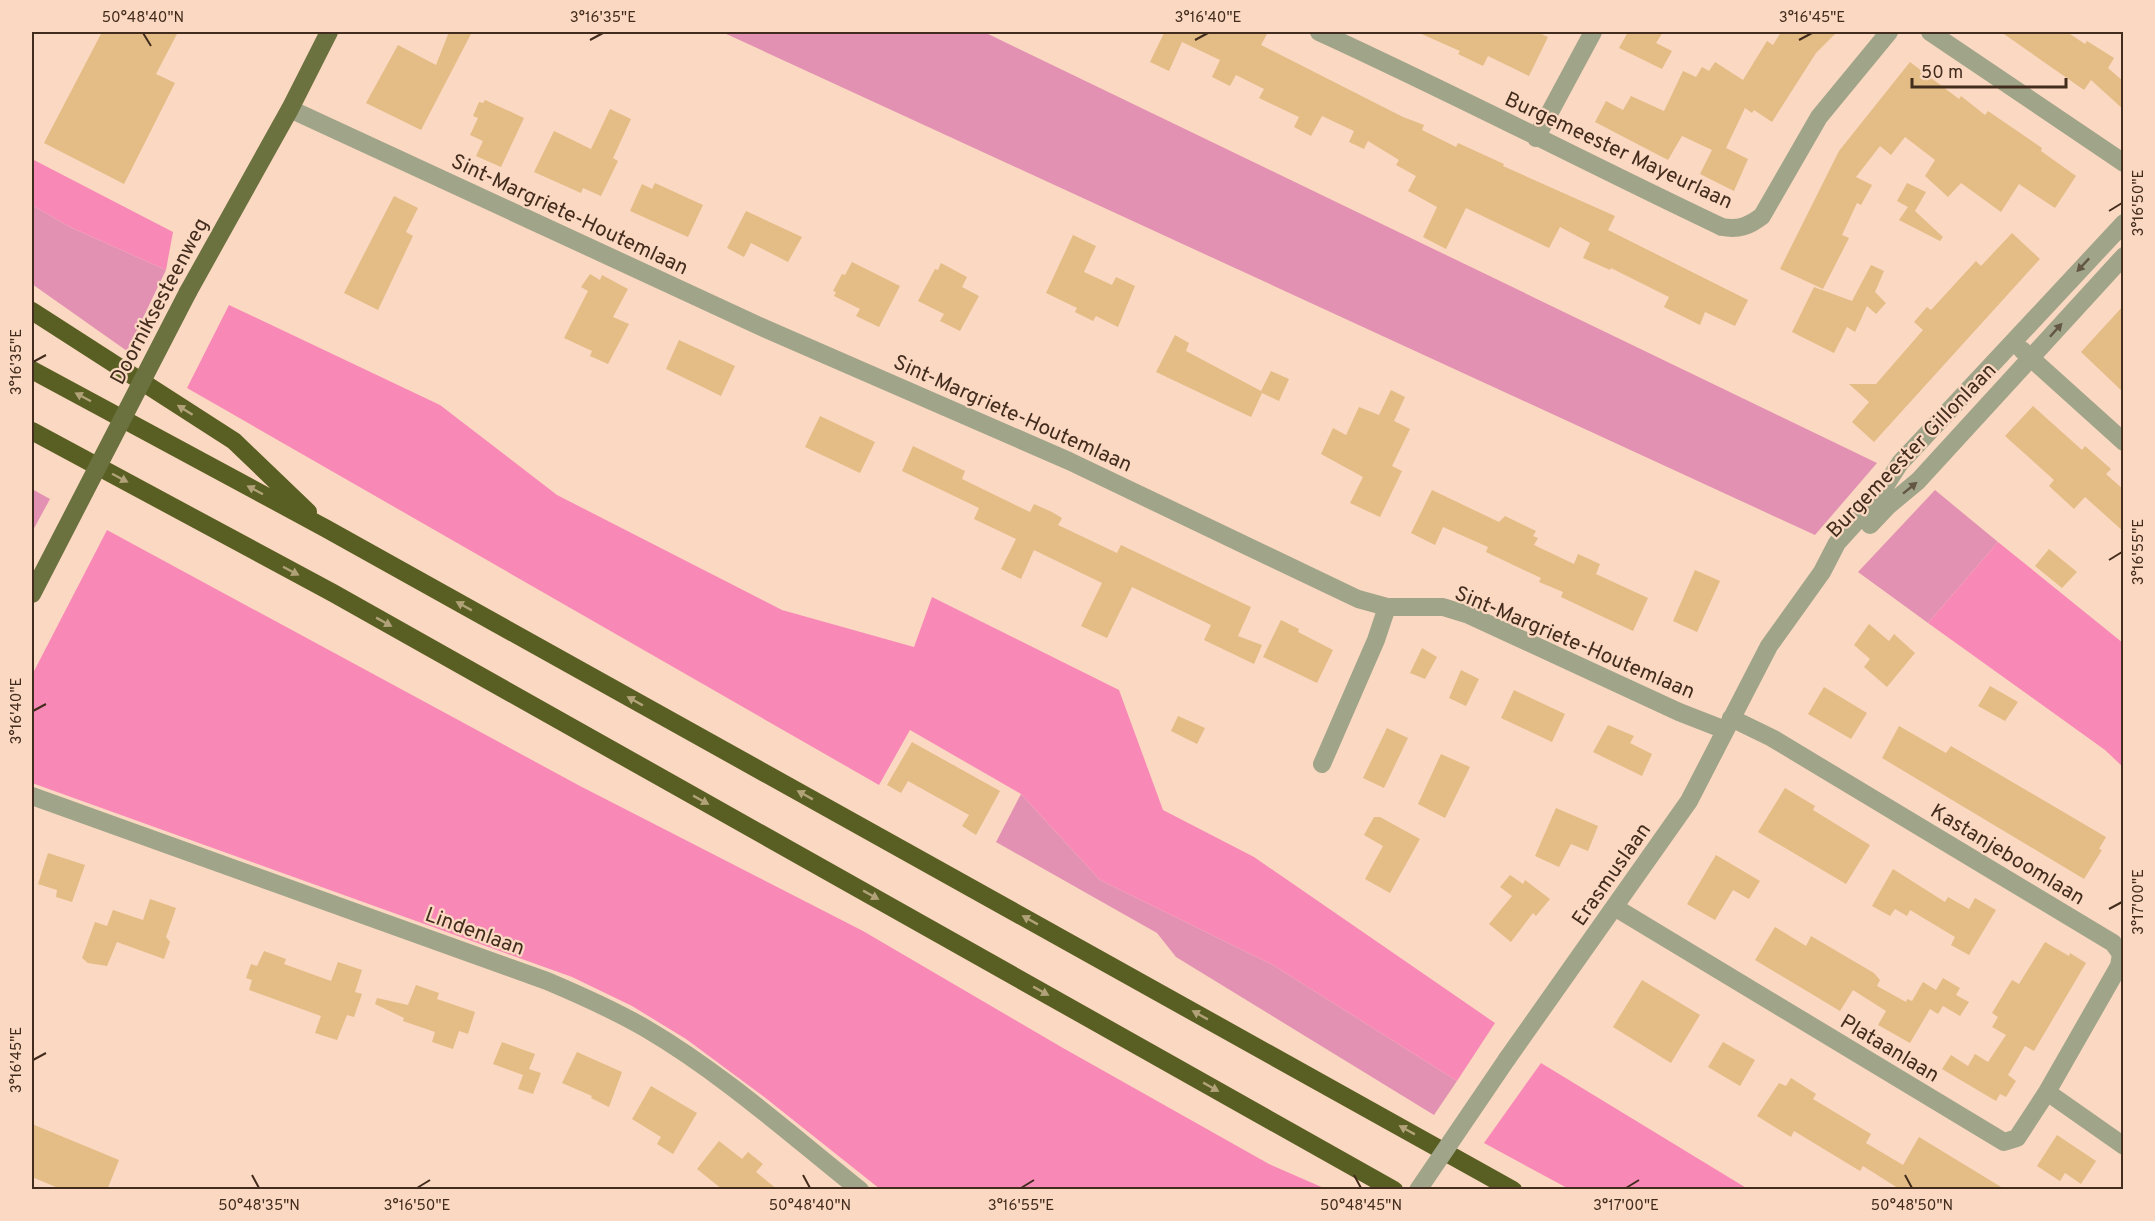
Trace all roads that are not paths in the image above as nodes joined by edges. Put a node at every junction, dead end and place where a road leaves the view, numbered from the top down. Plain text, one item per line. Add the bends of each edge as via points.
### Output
1 (329, 32) edge
2 (1319, 32) edge
3 (1593, 32) edge
4 (1889, 32) edge
5 (1930, 32) edge
6 (290, 109) junction
7 (1536, 138) junction
8 (2124, 163) edge
9 (2124, 223) edge
10 (2124, 256) edge
11 (32, 311) edge
12 (2012, 341) junction
13 (2031, 358) junction
14 (32, 370) edge
15 (32, 430) edge
16 (2124, 442) edge
17 (324, 528) junction
18 (1822, 572) junction
19 (32, 594) edge
20 (1388, 608) junction
21 (1728, 724) junction
22 (1322, 764) dead end
23 (32, 796) edge
24 (1616, 908) junction
25 (2047, 1092) junction
26 (2124, 1146) edge
27 (860, 1190) edge
28 (1394, 1190) edge
29 (1418, 1190) edge
30 (1513, 1190) edge

1 - 6 main road, Doorniksesteenweg
2 - 7 street, Burgemeester Mayeurlaan via 1433,84
3 - 7 street
4 - 7 street, Burgemeester Mayeurlaan via 1819,117 1766,209 1750,226 1722,227
5 - 8 street
6 - 19 main road, Doorniksesteenweg, bridge via 188,292
6 - 20 street, Sint-Margriete-Houtemlaan via 766,329 1069,460 1358,599
9 -> 12 street, Burgemeester Gillonlaan
13 -> 10 street, Burgemeester Gillonlaan
17 -> 11 highway via 234,441
12 - 13 street
12 - 18 street, Burgemeester Gillonlaan via 1900,464 1877,499 1837,543
13 - 16 street
18 -> 13 street, Burgemeester Gillonlaan via 1888,506 1918,482
17 -> 14 highway
15 -> 28 highway via 333,593
30 -> 17 highway
18 - 21 street, Erasmuslaan via 1769,646
20 - 21 street, Sint-Margriete-Houtemlaan via 1443,607 1469,615 1678,712
20 - 22 street
21 - 24 street, Erasmuslaan via 1689,801
21 - 25 street, Kastanjeboomlaan via 1784,745 2113,943 2121,954 2119,966
23 - 27 street, Lindenlaan via 596,1002 693,1059
24 - 25 street, Plataanlaan via 2004,1142 2017,1138
24 - 29 street, Erasmuslaan, bridge
25 - 26 street

